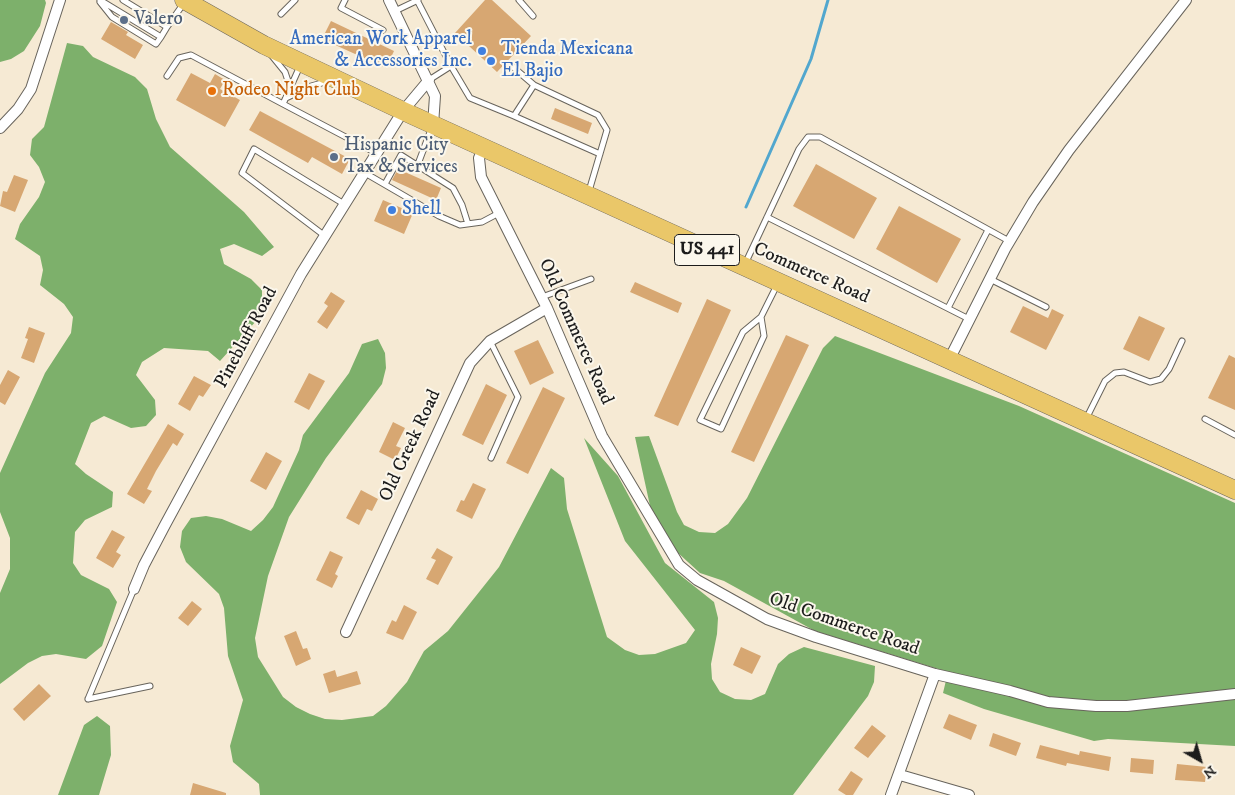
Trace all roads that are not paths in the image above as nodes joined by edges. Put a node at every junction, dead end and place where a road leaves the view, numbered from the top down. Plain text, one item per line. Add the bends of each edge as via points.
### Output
1 (60, 0) edge
2 (99, 0) edge
3 (123, 0) edge
4 (185, 0) edge
5 (295, 0) edge
6 (345, 0) edge
7 (389, 0) edge
8 (417, 0) edge
9 (519, 0) edge
10 (1186, 0) edge
11 (394, 11) junction
12 (281, 14) dead end
13 (533, 16) dead end
14 (168, 27) junction
15 (382, 30) dead end
16 (161, 37) junction
17 (264, 45) junction
18 (302, 64) junction
19 (451, 66) junction
20 (512, 67) dead end
21 (167, 76) dead end
22 (336, 80) junction
23 (429, 80) junction
24 (534, 85) junction
25 (290, 87) junction
26 (286, 98) junction
27 (283, 104) junction
28 (403, 111) junction
29 (514, 116) junction
30 (433, 125) junction
31 (0, 128) edge
32 (484, 147) junction
33 (376, 153) junction
34 (600, 154) junction
35 (418, 164) junction
36 (364, 172) junction
37 (384, 184) junction
38 (588, 195) junction
39 (344, 204) junction
40 (499, 213) junction
41 (767, 218) junction
42 (468, 224) junction
43 (988, 230) junction
44 (325, 236) junction
45 (1009, 241) junction
46 (744, 267) junction
47 (591, 279) dead end
48 (990, 279) junction
49 (778, 282) junction
50 (542, 297) junction
51 (1046, 307) dead end
52 (547, 308) junction
53 (948, 308) junction
54 (761, 317) junction
55 (970, 319) junction
56 (490, 341) junction
57 (1182, 341) dead end
58 (949, 360) junction
59 (1205, 420) dead end
60 (1085, 422) junction
61 (1235, 435) edge
62 (491, 458) dead end
63 (1235, 490) edge
64 (134, 589) joint
65 (346, 632) dead end
66 (935, 674) junction
67 (150, 686) dead end
68 (1235, 694) edge
69 (900, 775) junction
70 (891, 795) edge
71 (970, 795) edge

1 - 31 street via 31,89
2 - 16 lane
2 - 16 lane via 112,17 156,44
3 - 14 lane
4 - 14 lane
4 - 17 highway, Commerce Road / US 441
5 - 12 lane
6 - 15 lane via 341,8
7 - 11 street
8 - 11 lane
8 - 19 lane
9 - 13 lane
10 - 45 street via 1053,171
11 - 23 street
14 - 16 lane
17 - 18 highway, Commerce Road / US 441
17 - 25 lane via 285,72
18 - 22 highway, Commerce Road / US 441
18 - 25 lane
19 - 23 lane
19 - 29 lane via 470,98
20 - 24 lane
21 - 27 lane via 179,58 191,55
22 - 26 lane via 311,86
22 - 28 highway, Commerce Road / US 441
23 - 28 street, Pinebluff Road
23 - 30 street via 435,96
24 - 29 lane
24 - 34 lane via 598,114 607,130
25 - 26 lane
26 - 27 lane
27 - 33 lane
28 - 30 highway, Commerce Road / US 441
28 - 33 street, Pinebluff Road
29 - 34 lane
30 - 32 highway, Commerce Road / US 441
30 - 35 lane
32 - 38 highway, Commerce Road / US 441
32 - 40 street, Old Commerce Road via 480,158 481,177
33 - 36 street, Pinebluff Road
34 - 38 lane
35 - 37 lane via 401,155
35 - 42 lane via 453,188
36 - 37 lane
36 - 39 street, Pinebluff Road
37 - 42 lane via 439,216
38 - 46 highway, Commerce Road / US 441
39 - 44 street, Pinebluff Road
39 - 44 lane via 254,149 242,173
40 - 42 lane via 482,222
40 - 50 street, Old Commerce Road
41 - 43 lane via 799,149 808,138 820,137
41 - 46 lane
41 - 53 lane
43 - 45 lane
43 - 53 lane
44 - 64 street, Pinebluff Road via 209,442
45 - 48 street
46 - 49 highway, Commerce Road / US 441
47 - 50 lane
48 - 51 lane
48 - 55 street
49 - 54 lane
49 - 58 highway, Commerce Road / US 441
50 - 52 street, Old Commerce Road
52 - 56 street, Old Creek Road
52 - 66 street, Old Commerce Road via 602,436 679,565 697,580 768,619
53 - 55 lane
54 - 54 lane via 764,336 721,429 700,420 743,332
55 - 58 street
56 - 62 lane via 518,397
56 - 65 street, Old Creek Road via 461,378
57 - 60 lane via 1161,379 1150,382 1115,372 1105,381
58 - 60 highway, Commerce Road / US 441
59 - 61 lane
60 - 63 highway, Commerce Road / US 441
64 - 67 lane via 88,699
66 - 68 street, Old Commerce Road via 1048,702 1080,705 1127,706
66 - 69 street
69 - 70 street
69 - 71 street

